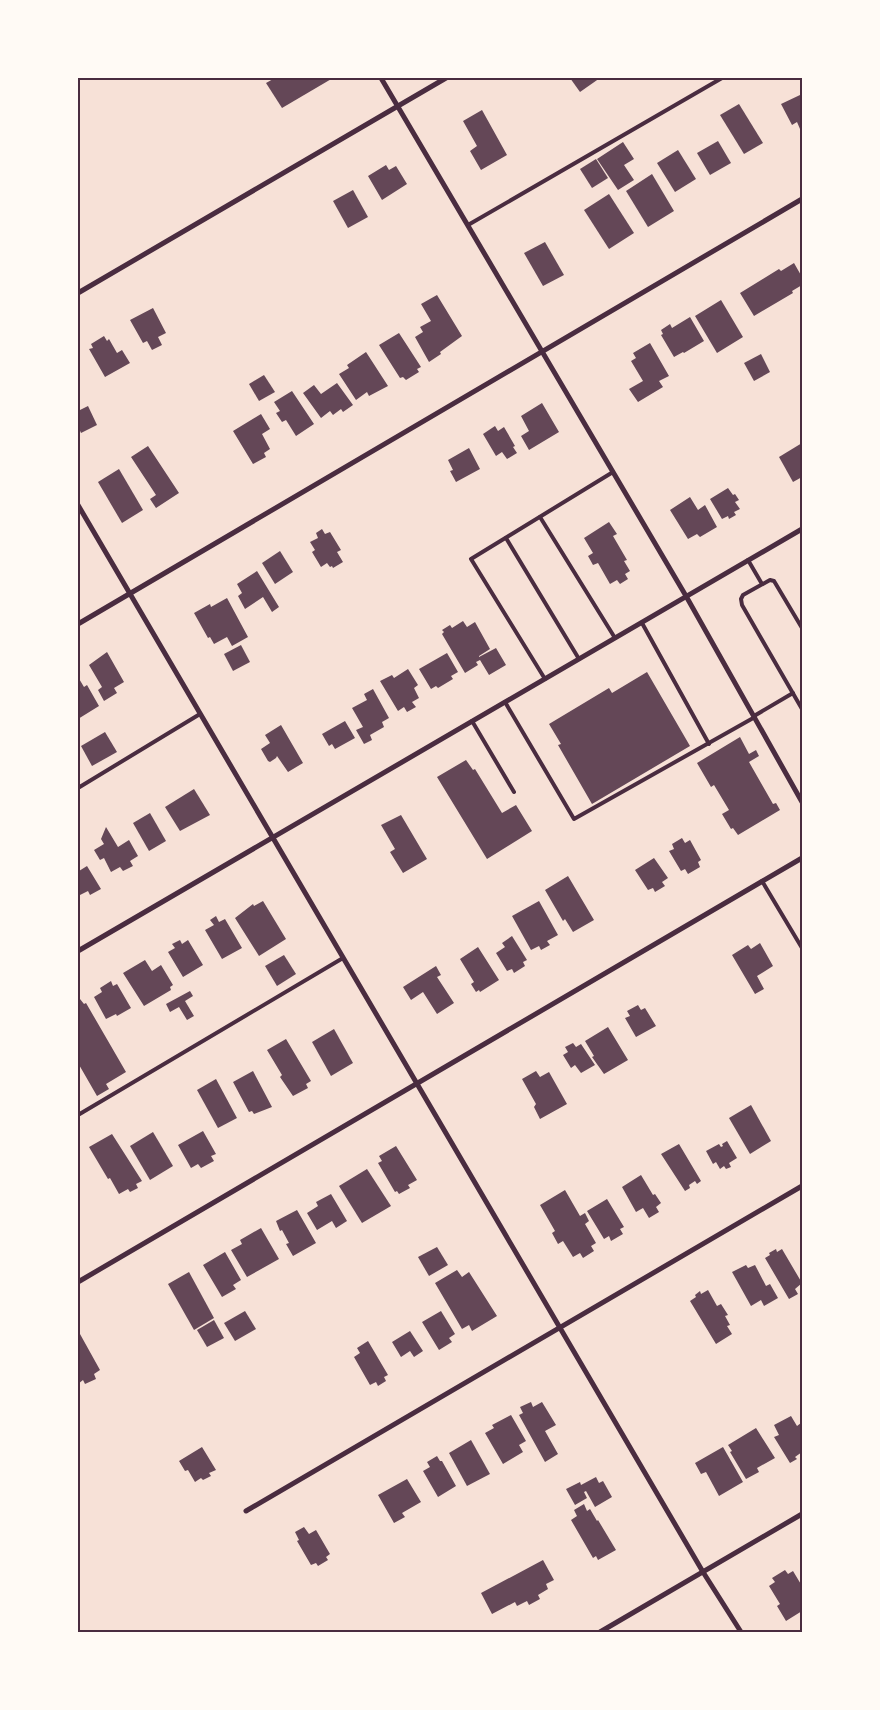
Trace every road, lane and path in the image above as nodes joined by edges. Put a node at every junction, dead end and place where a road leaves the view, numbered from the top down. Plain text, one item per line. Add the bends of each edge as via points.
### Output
1 (381, 78) edge
2 (446, 78) edge
3 (722, 78) edge
4 (397, 106) junction
5 (802, 198) edge
6 (468, 225) junction
7 (78, 294) edge
8 (542, 352) junction
9 (613, 472) junction
10 (78, 505) edge
11 (540, 517) junction
12 (802, 529) edge
13 (506, 538) junction
14 (748, 560) junction
15 (762, 584) junction
16 (130, 594) junction
17 (686, 596) junction
18 (642, 623) junction
19 (78, 624) edge
20 (802, 628) edge
21 (615, 638) junction
22 (579, 659) junction
23 (545, 679) junction
24 (793, 693) junction
25 (505, 702) junction
26 (802, 709) edge
27 (200, 714) junction
28 (754, 716) junction
29 (472, 721) junction
30 (709, 744) junction
31 (78, 788) edge
32 (514, 792) dead end
33 (802, 802) edge
34 (272, 837) junction
35 (802, 858) edge
36 (762, 881) junction
37 (802, 948) edge
38 (78, 950) edge
39 (343, 958) junction
40 (417, 1084) junction
41 (78, 1115) edge
42 (802, 1186) edge
43 (78, 1282) edge
44 (560, 1328) junction
45 (246, 1511) dead end
46 (802, 1514) edge
47 (703, 1572) junction
48 (600, 1632) edge
49 (741, 1632) edge

1 - 4 street
2 - 4 street
3 - 6 lane
4 - 6 street
4 - 7 street
5 - 8 street
6 - 8 street
8 - 9 street
8 - 16 street
9 - 11 lane
9 - 17 street
10 - 16 street
11 - 13 lane
11 - 21 lane
12 - 14 street
13 - 22 lane
13 - 23 lane via 471,559
14 - 15 lane
14 - 17 street
15 - 20 lane via 774,581
15 - 24 lane via 744,595 742,605
16 - 19 street
16 - 27 street
17 - 18 street
17 - 28 street
18 - 21 street
18 - 30 lane
21 - 22 street
22 - 23 street
23 - 25 street
24 - 26 lane
24 - 28 lane
25 - 29 street
25 - 30 lane via 574,819
27 - 31 lane
27 - 34 street
28 - 30 lane
28 - 33 street
29 - 32 lane
29 - 34 street
34 - 38 street
34 - 39 street
35 - 36 street
36 - 37 lane
36 - 40 street
39 - 40 street
39 - 41 lane
40 - 43 street
40 - 44 street
42 - 44 street
44 - 45 street
44 - 47 street
46 - 47 street
47 - 48 street
47 - 49 street

